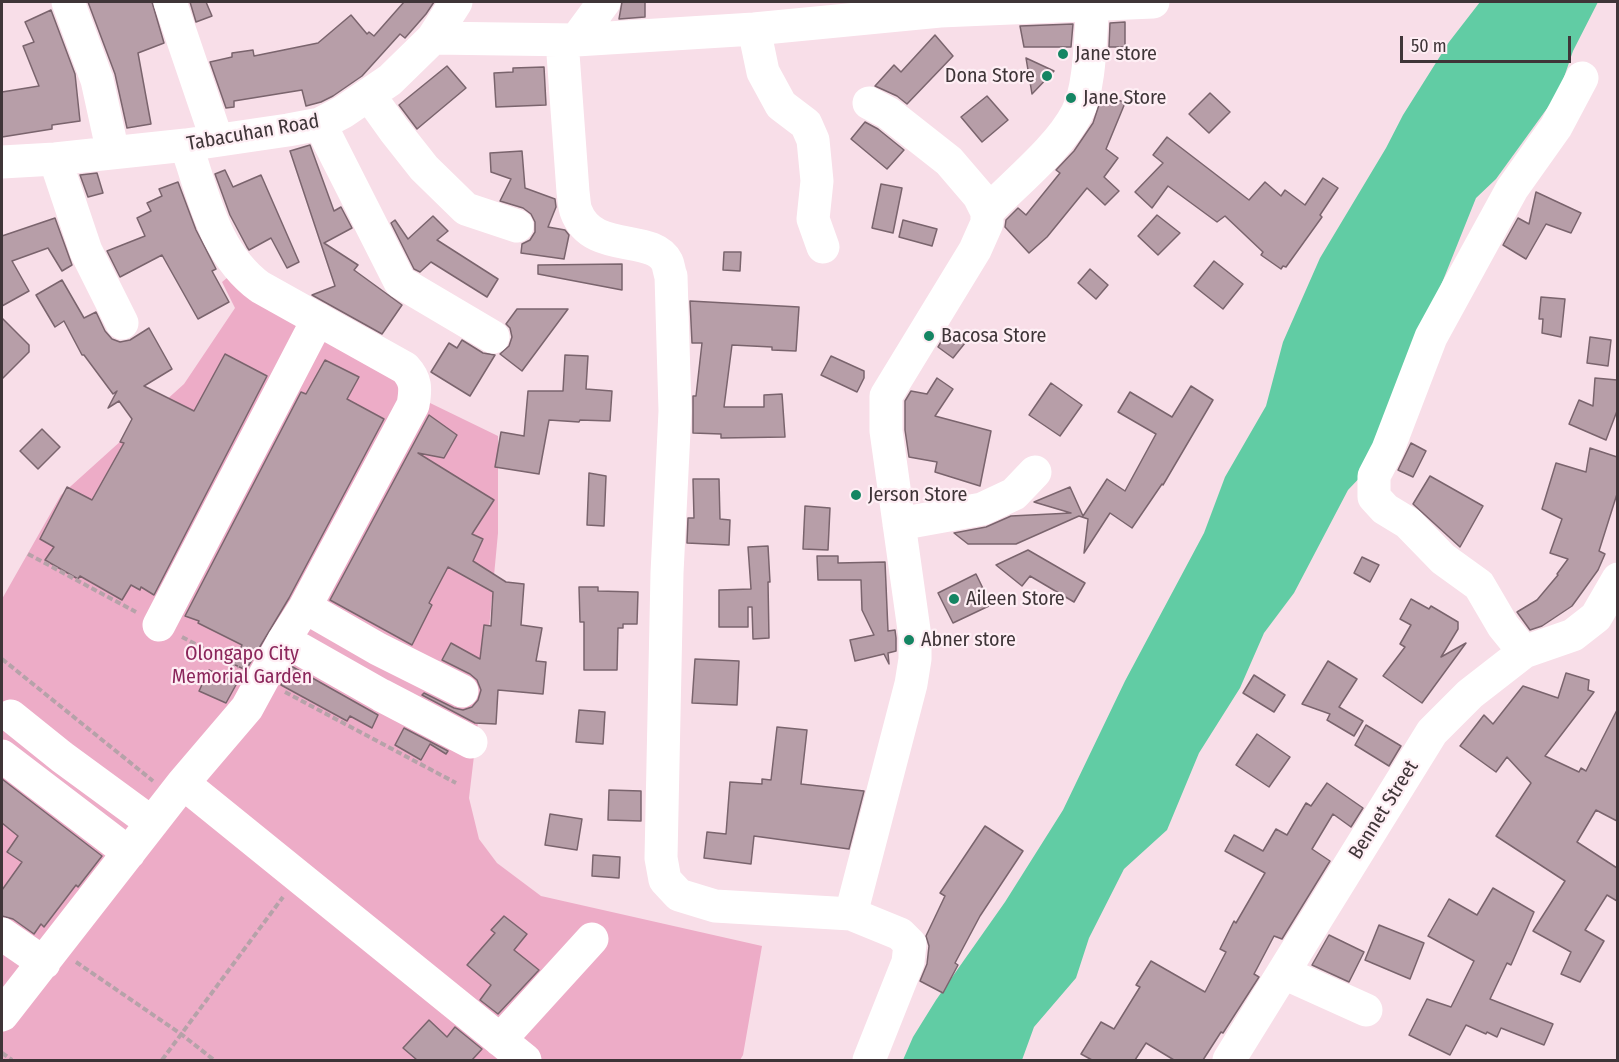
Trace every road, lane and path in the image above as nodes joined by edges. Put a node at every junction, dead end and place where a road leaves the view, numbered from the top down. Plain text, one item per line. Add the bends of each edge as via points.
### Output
1 (68, 2) edge
2 (170, 2) edge
3 (456, 2) edge
4 (604, 2) edge
5 (1153, 2) edge
6 (1093, 3) junction
7 (754, 29) junction
8 (434, 38) junction
9 (569, 40) junction
10 (1582, 78) dead end
11 (369, 94) junction
12 (869, 103) dead end
13 (320, 124) junction
14 (218, 140) junction
15 (186, 145) junction
16 (113, 153) junction
17 (55, 159) junction
18 (2, 162) edge
19 (987, 212) junction
20 (517, 226) dead end
21 (823, 248) dead end
22 (318, 319) junction
23 (122, 323) dead end
24 (493, 337) dead end
25 (1035, 472) dead end
26 (899, 524) junction
27 (1617, 579) edge
28 (305, 607) junction
29 (159, 625) dead end
30 (284, 640) junction
31 (1524, 652) junction
32 (2, 659) edge
33 (462, 691) dead end
34 (11, 716) dead end
35 (471, 742) dead end
36 (2, 756) edge
37 (177, 790) junction
38 (152, 823) junction
39 (129, 853) junction
40 (298, 877) junction
41 (851, 914) junction
42 (2, 934) edge
43 (592, 939) dead end
44 (50, 955) junction
45 (1284, 973) junction
46 (1366, 1010) dead end
47 (2, 1015) edge
48 (181, 1034) junction
49 (500, 1040) junction
50 (2, 1053) edge
51 (12, 1060) edge
52 (162, 1060) edge
53 (214, 1060) edge
54 (525, 1060) edge
55 (869, 1060) edge
56 (1229, 1060) edge

1 - 16 street via 97,80
2 - 14 street
3 - 8 street, Tabacuhan Road
4 - 9 street
5 - 6 street
6 - 7 street via 940,11
6 - 19 street via 1085,88 1078,112 1062,135
7 - 9 street
7 - 21 street via 763,72 781,105 806,124 813,140 817,182 813,219
8 - 9 street
8 - 11 street, Tabacuhan Road via 390,80
9 - 41 street via 576,212 585,226 604,239 646,247 659,254 667,262 670,276 675,411 661,858 665,880 679,895 715,906
10 - 31 street via 1556,127 1512,189 1431,337 1374,476 1374,497 1408,523 1443,559 1479,585
11 - 13 street, Tabacuhan Road
11 - 20 street via 423,168 466,209
12 - 19 street via 949,160
13 - 14 street, Tabacuhan Road
13 - 24 street via 399,282
14 - 15 street, Tabacuhan Road
15 - 16 street, Tabacuhan Road
15 - 22 street via 218,238 243,274
16 - 17 street, Tabacuhan Road
17 - 18 street, Tabacuhan Road
17 - 23 street via 86,251
19 - 26 street via 987,223 975,250 886,396 886,431
22 - 28 street via 405,368 416,387 413,405
22 - 29 street
25 - 26 street via 1014,494 982,509
26 - 41 street via 915,659
27 - 31 street, Bennet Street via 1596,617 1573,635
28 - 30 street
28 - 33 street
30 - 35 street
30 - 37 street via 247,708
31 - 45 street, Bennet Street via 1470,693 1432,732
32 - 37 path
34 - 38 street
36 - 39 street
37 - 38 street
37 - 40 street
38 - 39 street
39 - 44 street
40 - 48 path
40 - 49 street
41 - 55 street via 900,934 910,944 908,962
42 - 44 street
43 - 49 street
44 - 47 street
44 - 48 path
45 - 46 street
45 - 56 street, Bennet Street
48 - 52 path
48 - 53 path
49 - 54 street
50 - 51 path

